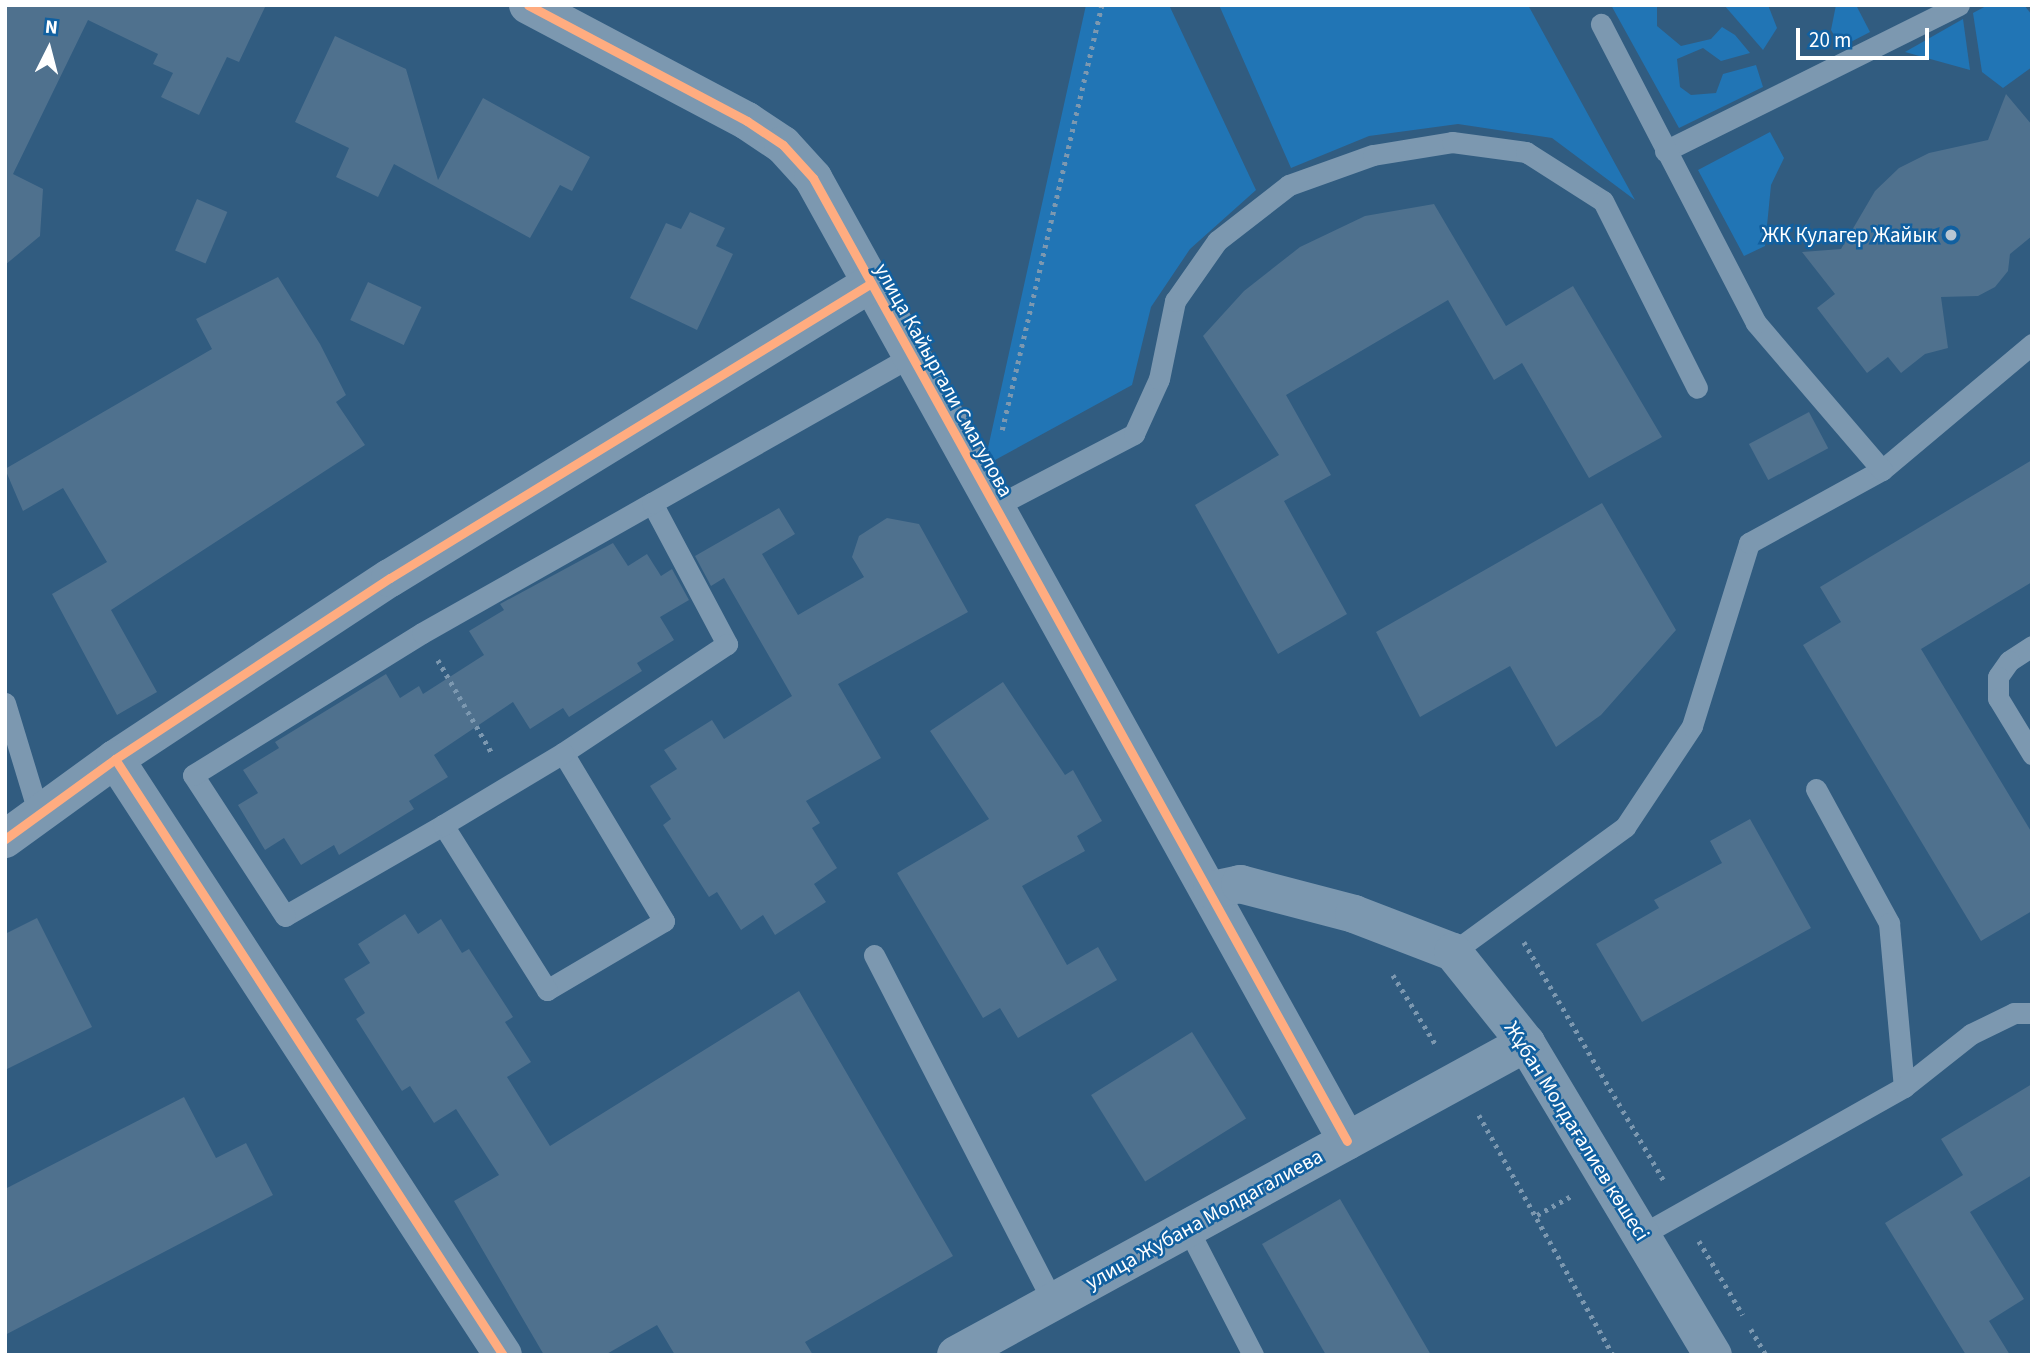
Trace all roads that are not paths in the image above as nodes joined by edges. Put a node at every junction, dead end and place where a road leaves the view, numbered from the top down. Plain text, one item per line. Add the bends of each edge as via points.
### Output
1 (528, 5) edge
2 (1959, 5) edge
3 (1601, 24) dead end
4 (1665, 151) junction
5 (870, 284) junction
6 (2032, 344) edge
7 (908, 358) junction
8 (1698, 388) dead end
9 (1882, 470) junction
10 (652, 503) junction
11 (1002, 504) junction
12 (2032, 646) edge
13 (5, 704) edge
14 (563, 753) junction
15 (2032, 754) edge
16 (115, 759) junction
17 (1816, 789) dead end
18 (39, 815) junction
19 (443, 825) junction
20 (5, 839) edge
21 (1212, 890) junction
22 (1453, 952) junction
23 (874, 956) dead end
24 (2032, 1013) edge
25 (1527, 1043) junction
26 (1904, 1087) junction
27 (1347, 1142) junction
28 (1188, 1229) junction
29 (1643, 1234) junction
30 (1053, 1302) junction
31 (1248, 1353) edge
32 (503, 1355) edge
33 (956, 1355) edge
34 (1713, 1355) edge

1 - 5 street, улица Кайыргали Смагулова via 783,145 813,178
2 - 4 lane
3 - 4 lane
4 - 9 lane via 1756,323
5 - 7 street, улица Кайыргали Смагулова
5 - 16 street via 390,578
6 - 9 lane
7 - 10 lane
7 - 11 street, улица Кайыргали Смагулова
8 - 11 lane via 1603,201 1525,152 1452,142 1373,155 1289,184 1217,241 1175,301 1159,379 1134,434
9 - 22 lane via 1749,543 1692,726 1625,827
10 - 14 lane via 727,644
10 - 19 lane via 422,633 193,775 285,916
11 - 21 street, улица Кайыргали Смагулова
12 - 15 lane via 2008,661 1998,677 1998,698
13 - 18 lane
14 - 19 lane
14 - 19 lane via 664,921 547,990
16 - 18 street
16 - 32 street
17 - 26 lane via 1889,923
18 - 20 street
21 - 22 street, Жұбан Молдағалиев көшесі via 1240,884 1354,914
21 - 27 street, улица Кайыргали Смагулова
22 - 25 street, Жұбан Молдағалиев көшесі
23 - 30 lane
24 - 26 lane via 2014,1013 1971,1034
25 - 27 street, улица Жубана Молдагалиева
25 - 29 street, Жұбан Молдағалиев көшесі
26 - 29 lane
27 - 28 street, улица Жубана Молдагалиева
28 - 30 street, улица Жубана Молдагалиева
28 - 31 lane
29 - 34 street, Жұбан Молдағалиев көшесі
30 - 33 street, улица Жубана Молдагалиева

